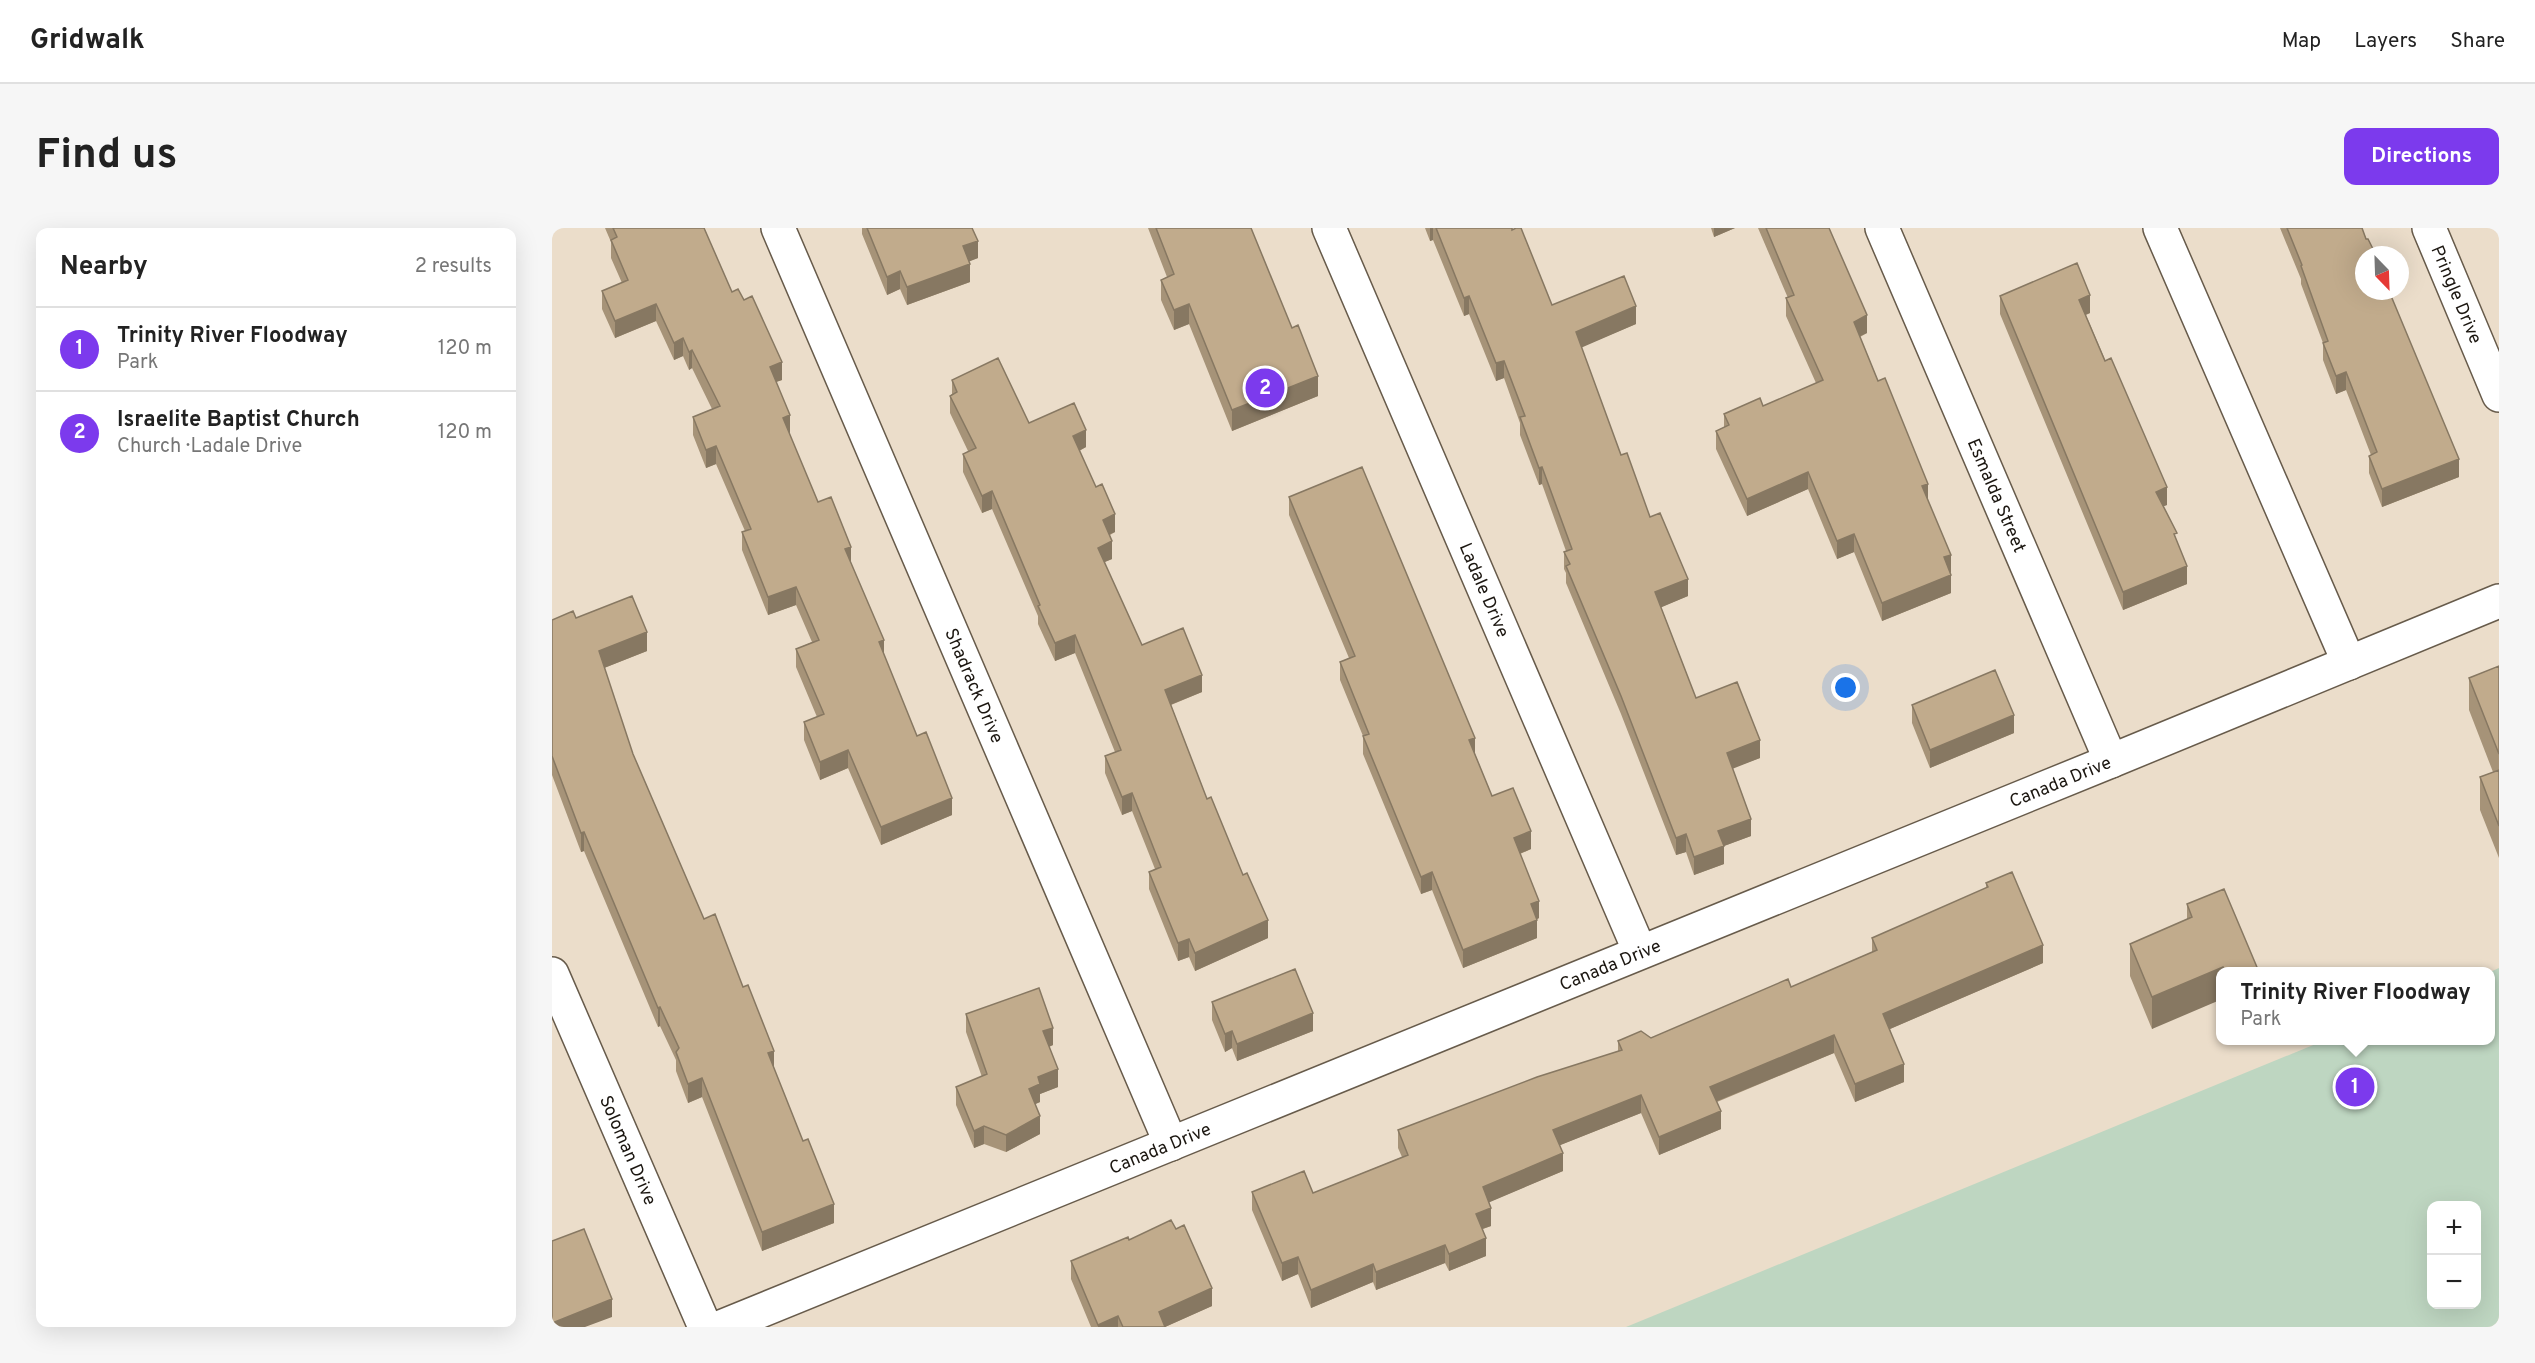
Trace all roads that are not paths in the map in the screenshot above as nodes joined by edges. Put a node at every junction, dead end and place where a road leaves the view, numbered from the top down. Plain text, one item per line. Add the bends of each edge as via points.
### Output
1 (778, 228) edge
2 (1329, 228) edge
3 (1882, 228) edge
4 (2160, 228) edge
5 (2429, 228) edge
6 (2499, 395) edge
7 (2499, 601) edge
8 (2349, 663) junction
9 (2111, 762) junction
10 (1640, 952) junction
11 (552, 974) edge
12 (1171, 1144) junction
13 (705, 1327) edge
14 (721, 1327) edge

1 - 12 street, Shadrack Drive
2 - 10 street, Ladale Drive
3 - 9 street, Esmalda Street
4 - 8 street
5 - 6 street, Pringle Drive
7 - 8 street, Canada Drive
8 - 9 street, Canada Drive
9 - 10 street, Canada Drive
10 - 12 street, Canada Drive
11 - 13 street, Soloman Drive
12 - 14 street, Canada Drive

